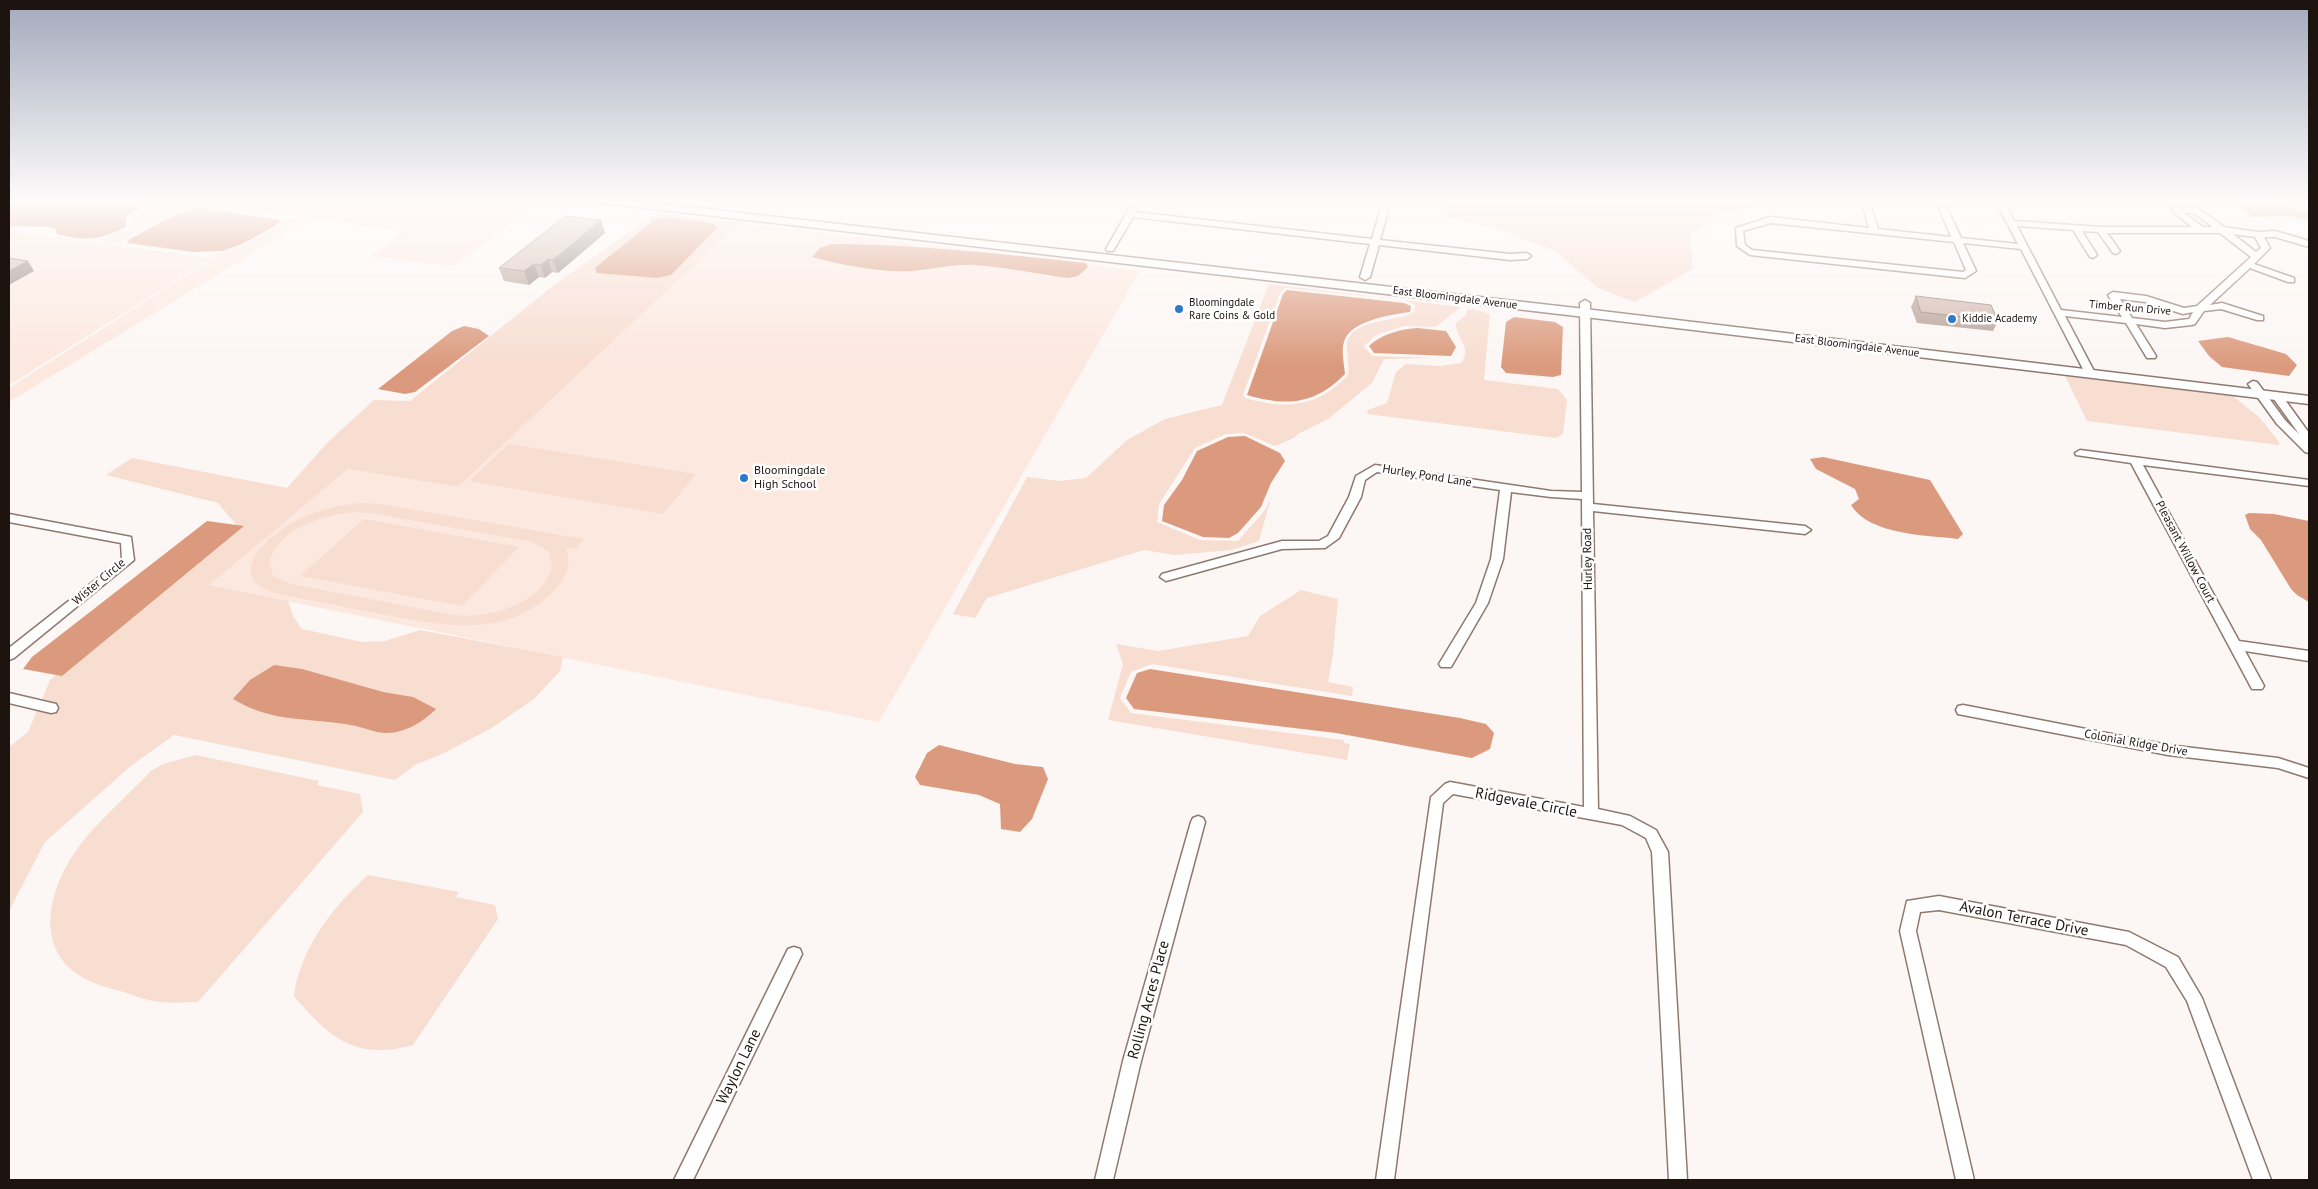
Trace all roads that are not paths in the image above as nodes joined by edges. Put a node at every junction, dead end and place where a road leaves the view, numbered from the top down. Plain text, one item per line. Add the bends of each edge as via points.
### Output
1 (1125, 255) edge
2 (1137, 255) edge
3 (1371, 255) edge
4 (1505, 255) edge
5 (1783, 255) edge
6 (1964, 255) edge
7 (2029, 255) edge
8 (1527, 256) dead end
9 (2256, 256) edge
10 (2247, 264) junction
11 (1276, 267) junction
12 (1264, 275) junction
13 (1365, 277) junction
14 (2292, 280) dead end
15 (1585, 308) junction
16 (2201, 308) junction
17 (2057, 312) junction
18 (2260, 318) dead end
19 (2130, 321) junction
20 (2151, 356) dead end
21 (2087, 368) junction
22 (2257, 389) junction
23 (2309, 391) edge
24 (2276, 395) junction
25 (2309, 400) edge
26 (2309, 440) edge
27 (2309, 450) edge
28 (2080, 453) dead end
29 (2135, 460) junction
30 (2309, 483) edge
31 (1506, 488) junction
32 (1587, 502) junction
33 (9, 518) edge
34 (1805, 530) dead end
35 (1166, 577) dead end
36 (2235, 645) junction
37 (9, 655) edge
38 (2309, 656) edge
39 (1446, 664) dead end
40 (2257, 686) dead end
41 (9, 698) edge
42 (51, 708) dead end
43 (1963, 710) dead end
44 (2309, 773) edge
45 (1591, 815) junction
46 (1198, 822) dead end
47 (794, 954) dead end
48 (683, 1180) edge
49 (1104, 1180) edge
50 (1385, 1180) edge
51 (1678, 1180) edge
52 (1965, 1180) edge
53 (2262, 1180) edge

1 - 12 main road, East Bloomingdale Avenue
2 - 11 main road, East Bloomingdale Avenue
3 - 13 street
4 - 8 street
5 - 6 street via 1965,275 1971,271
7 - 17 street
9 - 10 street, Timber Run Drive
10 - 14 street
10 - 16 street, Timber Run Drive
11 - 12 main road
11 - 13 main road, East Bloomingdale Avenue
12 - 15 main road, East Bloomingdale Avenue
13 - 15 main road, East Bloomingdale Avenue
15 - 21 main road, East Bloomingdale Avenue
15 - 32 street, Hurley Road
16 - 18 street via 2222,306
16 - 19 street, Timber Run Drive via 2192,322 2165,325
16 - 19 street via 2183,310 2146,299 2114,295
17 - 19 street, Timber Run Drive
17 - 21 street
19 - 20 street
21 - 22 main road, East Bloomingdale Avenue
22 - 23 main road, East Bloomingdale Avenue
22 - 24 main road, East Bloomingdale Avenue
22 - 27 street via 2281,422
24 - 25 main road, East Bloomingdale Avenue
24 - 26 street
28 - 29 street
29 - 30 street
29 - 36 street, Pleasant Willow Court
31 - 32 street, Hurley Pond Lane
31 - 35 street, Hurley Pond Lane via 1375,468 1360,478 1355,497 1333,538 1321,546 1282,545
31 - 39 street via 1497,559 1488,586 1482,603
32 - 34 street, Hurley Pond Lane
32 - 45 street, Hurley Road
33 - 37 street, Wister Circle via 127,540 128,560
36 - 38 street
36 - 40 street, Pleasant Willow Court
41 - 42 street
43 - 44 street, Colonial Ridge Drive via 2168,750 2278,763
45 - 50 street, Ridgevale Circle via 1450,788 1436,801
45 - 51 street, Ridgevale Circle via 1625,820 1651,834 1660,852
46 - 49 street, Rolling Acres Place via 1132,1061
47 - 48 street, Waylon Lane
52 - 53 street, Avalon Terrace Drive via 1908,931 1913,906 1939,903 2129,939 2172,962 2194,998

